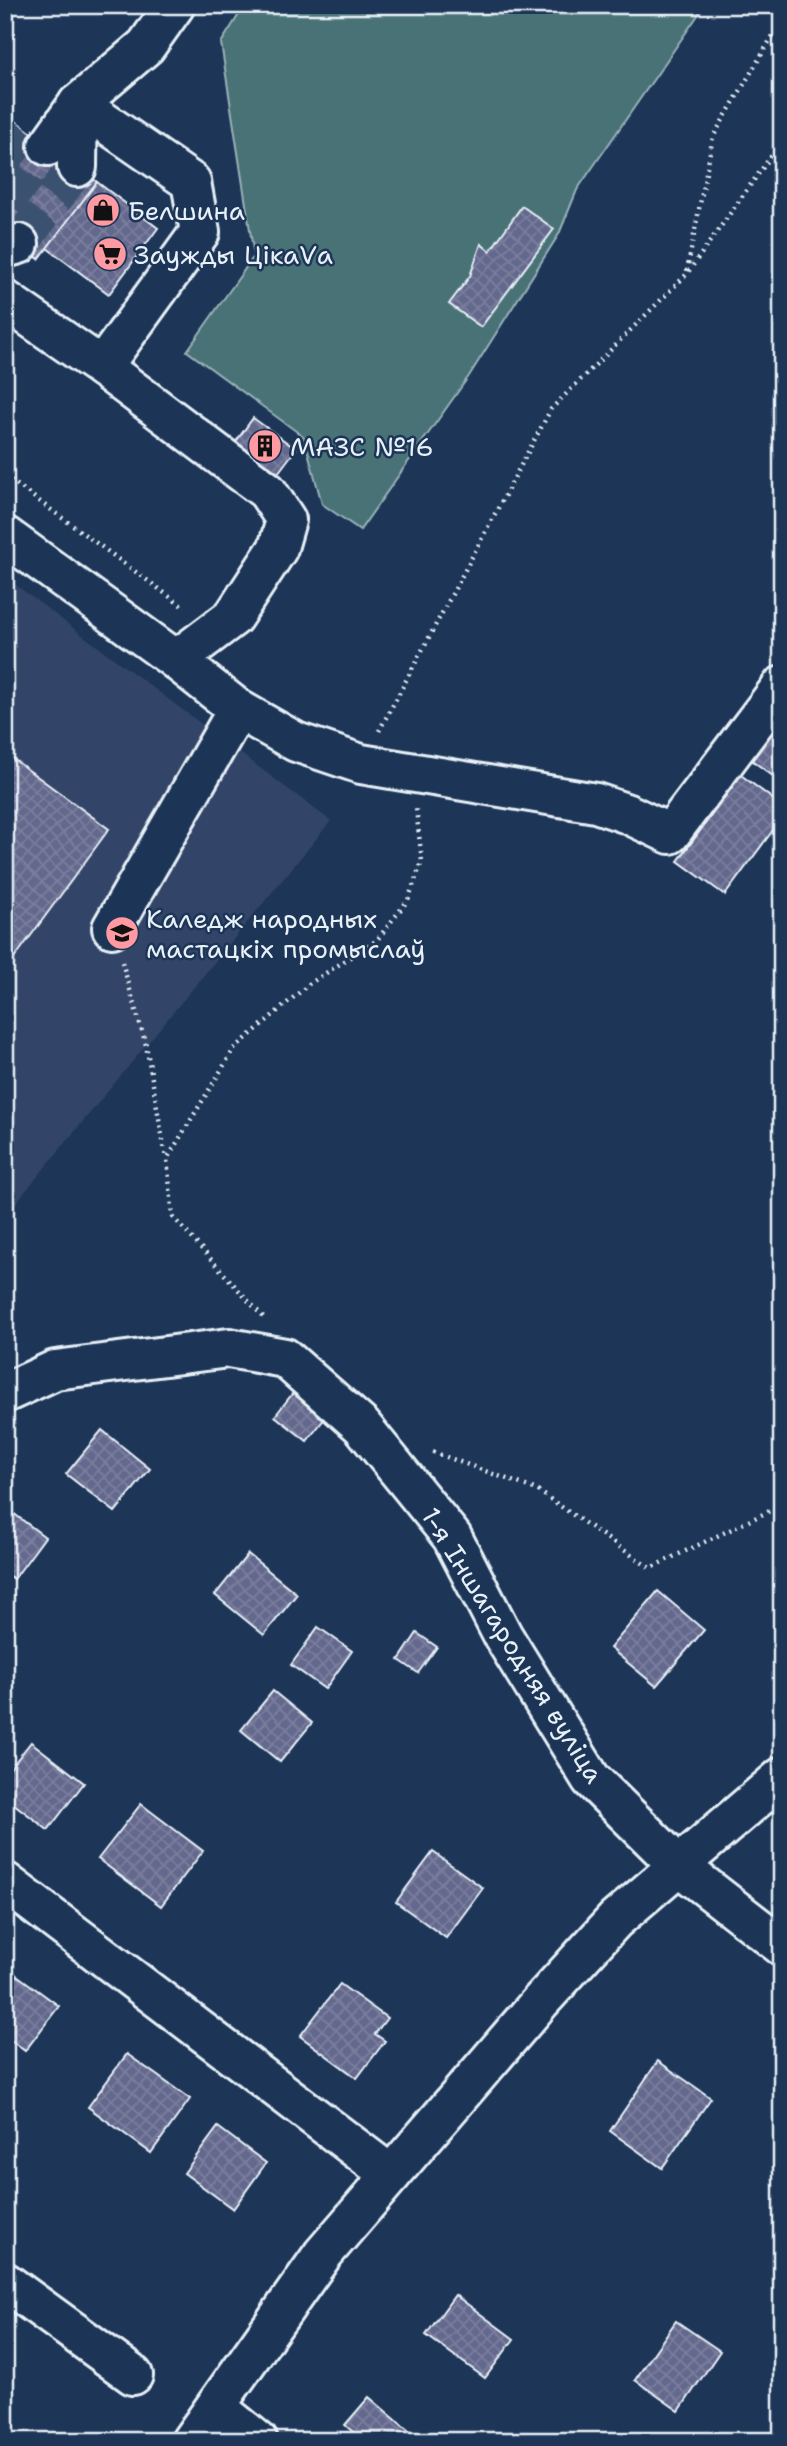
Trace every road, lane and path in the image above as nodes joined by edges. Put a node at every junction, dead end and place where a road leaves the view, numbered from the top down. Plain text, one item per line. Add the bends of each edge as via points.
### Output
1 (175, 5) edge
2 (782, 20) edge
3 (78, 104) junction
4 (782, 141) edge
5 (686, 275) junction
6 (5, 300) edge
7 (102, 367) junction
8 (5, 476) edge
9 (5, 536) edge
10 (190, 612) dead end
11 (176, 660) junction
12 (782, 686) edge
13 (238, 709) junction
14 (361, 764) junction
15 (405, 772) junction
16 (112, 928) joint
17 (167, 1159) junction
18 (272, 1326) dead end
19 (5, 1393) edge
20 (425, 1449) dead end
21 (782, 1505) edge
22 (782, 1777) edge
23 (679, 1866) junction
24 (5, 1882) edge
25 (782, 1946) edge
26 (391, 2175) junction
27 (5, 2282) edge
28 (134, 2375) dead end
29 (216, 2407) junction
30 (191, 2441) edge
31 (258, 2441) edge

1 - 3 street via 146,46
2 - 5 path via 713,137
3 - 3 street via 50,147
3 - 7 street via 191,182 200,232
4 - 5 path
5 - 14 path via 551,409
6 - 7 street
7 - 11 street via 267,491 286,520 278,548 233,617
8 - 10 path
9 - 11 street
11 - 13 street
12 - 15 street via 670,834 596,803
13 - 14 street via 296,742
13 - 16 street
14 - 15 street
15 - 17 path via 416,809 422,861 408,900 377,940 309,984 234,1049
16 - 17 path via 146,1045
17 - 18 path via 173,1217
19 - 23 street, 1-я Іншагародняя вуліца via 55,1370 229,1348 285,1358 362,1426 452,1537 503,1636 591,1779
20 - 21 path via 537,1490 650,1568
22 - 23 street
23 - 25 street, 1-я Іншагародняя вуліца
23 - 26 street via 615,1920
24 - 26 street
26 - 29 street via 323,2254
27 - 28 street
29 - 30 street
29 - 31 street

